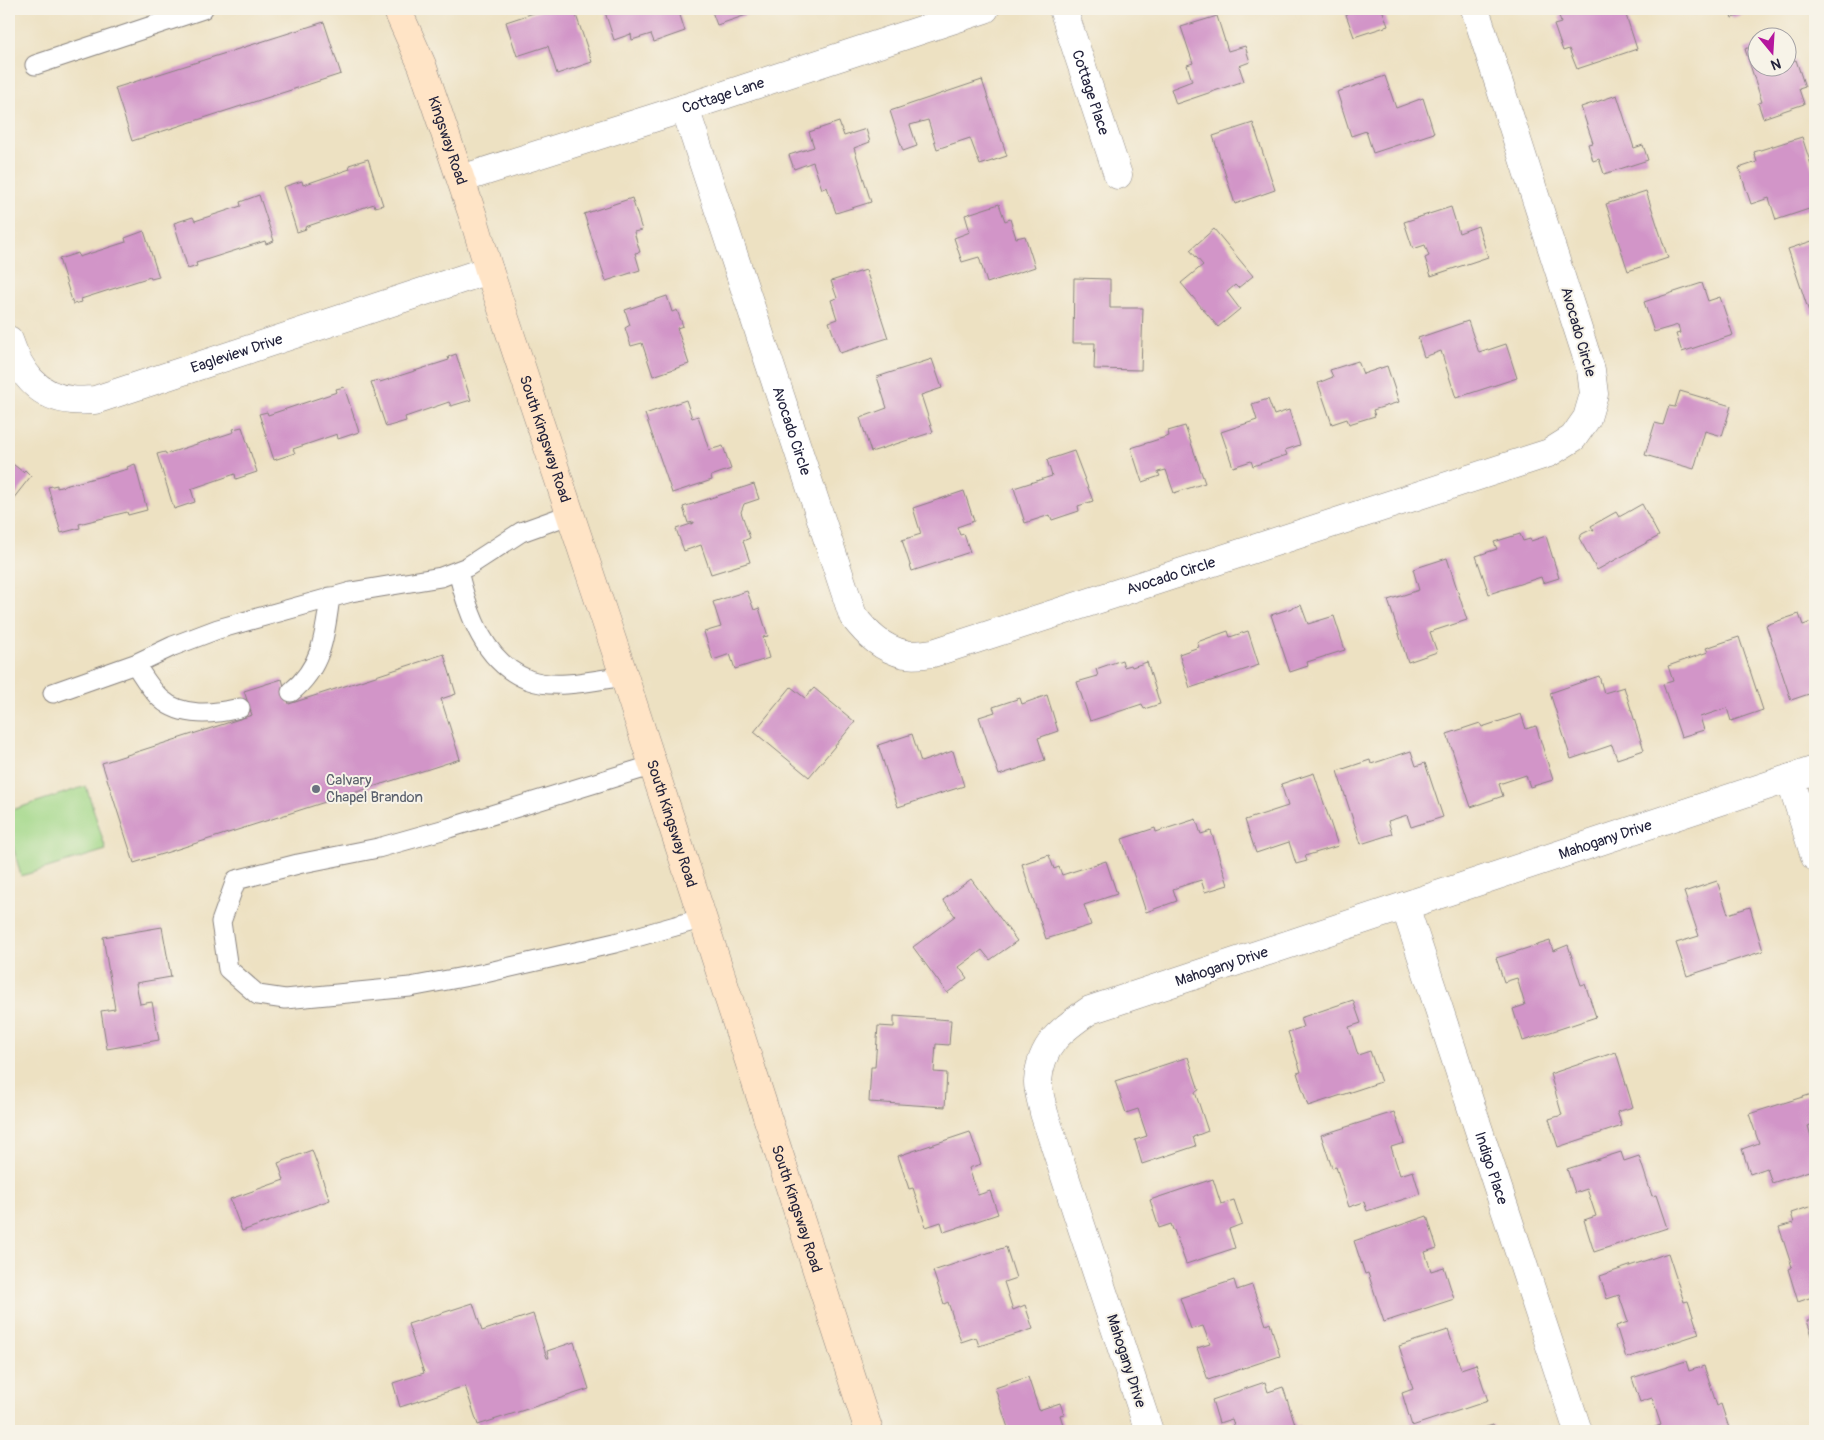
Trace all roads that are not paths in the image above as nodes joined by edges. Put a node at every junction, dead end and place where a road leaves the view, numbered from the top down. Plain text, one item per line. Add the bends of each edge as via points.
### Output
1 (204, 9) edge
2 (397, 9) edge
3 (411, 9) edge
4 (985, 9) edge
5 (1063, 9) edge
6 (1475, 9) edge
7 (170, 14) edge
8 (35, 65) dead end
9 (422, 65) junction
10 (685, 108) junction
11 (1118, 175) dead end
12 (461, 179) junction
13 (473, 216) joint
14 (489, 270) junction
15 (9, 340) edge
16 (571, 514) junction
17 (458, 571) junction
18 (330, 598) junction
19 (135, 664) junction
20 (624, 676) junction
21 (291, 692) dead end
22 (53, 693) dead end
23 (240, 708) dead end
24 (654, 765) junction
25 (1815, 770) edge
26 (1790, 778) junction
27 (1815, 857) edge
28 (1405, 906) junction
29 (704, 918) junction
30 (869, 1431) edge
31 (1149, 1431) edge
32 (1578, 1431) edge

1 - 7 lane
2 - 9 street, Kingsway Road
3 - 9 street, Kingsway Road
4 - 10 street, Cottage Lane
5 - 11 street, Cottage Place
6 - 10 street, Avocado Circle via 1591,370 1594,394 1587,418 1573,438 1549,453 933,653 907,655 884,646 866,634 853,616
7 - 8 lane
9 - 12 street, Kingsway Road
10 - 12 street, Cottage Lane
12 - 13 street, Kingsway Road
13 - 14 street, South Kingsway Road
14 - 15 street, Eagleview Drive via 95,400 71,400 45,392 26,376
14 - 16 street, South Kingsway Road
16 - 17 lane via 521,532
16 - 20 street, South Kingsway Road
17 - 18 lane
17 - 20 lane via 470,615 493,654 508,669 529,680 554,684
18 - 19 lane via 218,629
18 - 21 lane via 320,652 312,669
19 - 22 lane
19 - 23 lane via 162,700 177,708 200,714
20 - 24 street, South Kingsway Road
24 - 29 street, South Kingsway Road
24 - 29 lane via 440,831 236,880 221,922 228,969 258,995 285,999 410,987 615,943
25 - 26 street, Mahogany Drive
26 - 27 street
26 - 28 street, Mahogany Drive
28 - 31 street, Mahogany Drive via 1090,1010 1062,1029 1044,1053 1038,1083 1044,1113
28 - 32 street, Indigo Place
29 - 30 street, South Kingsway Road

